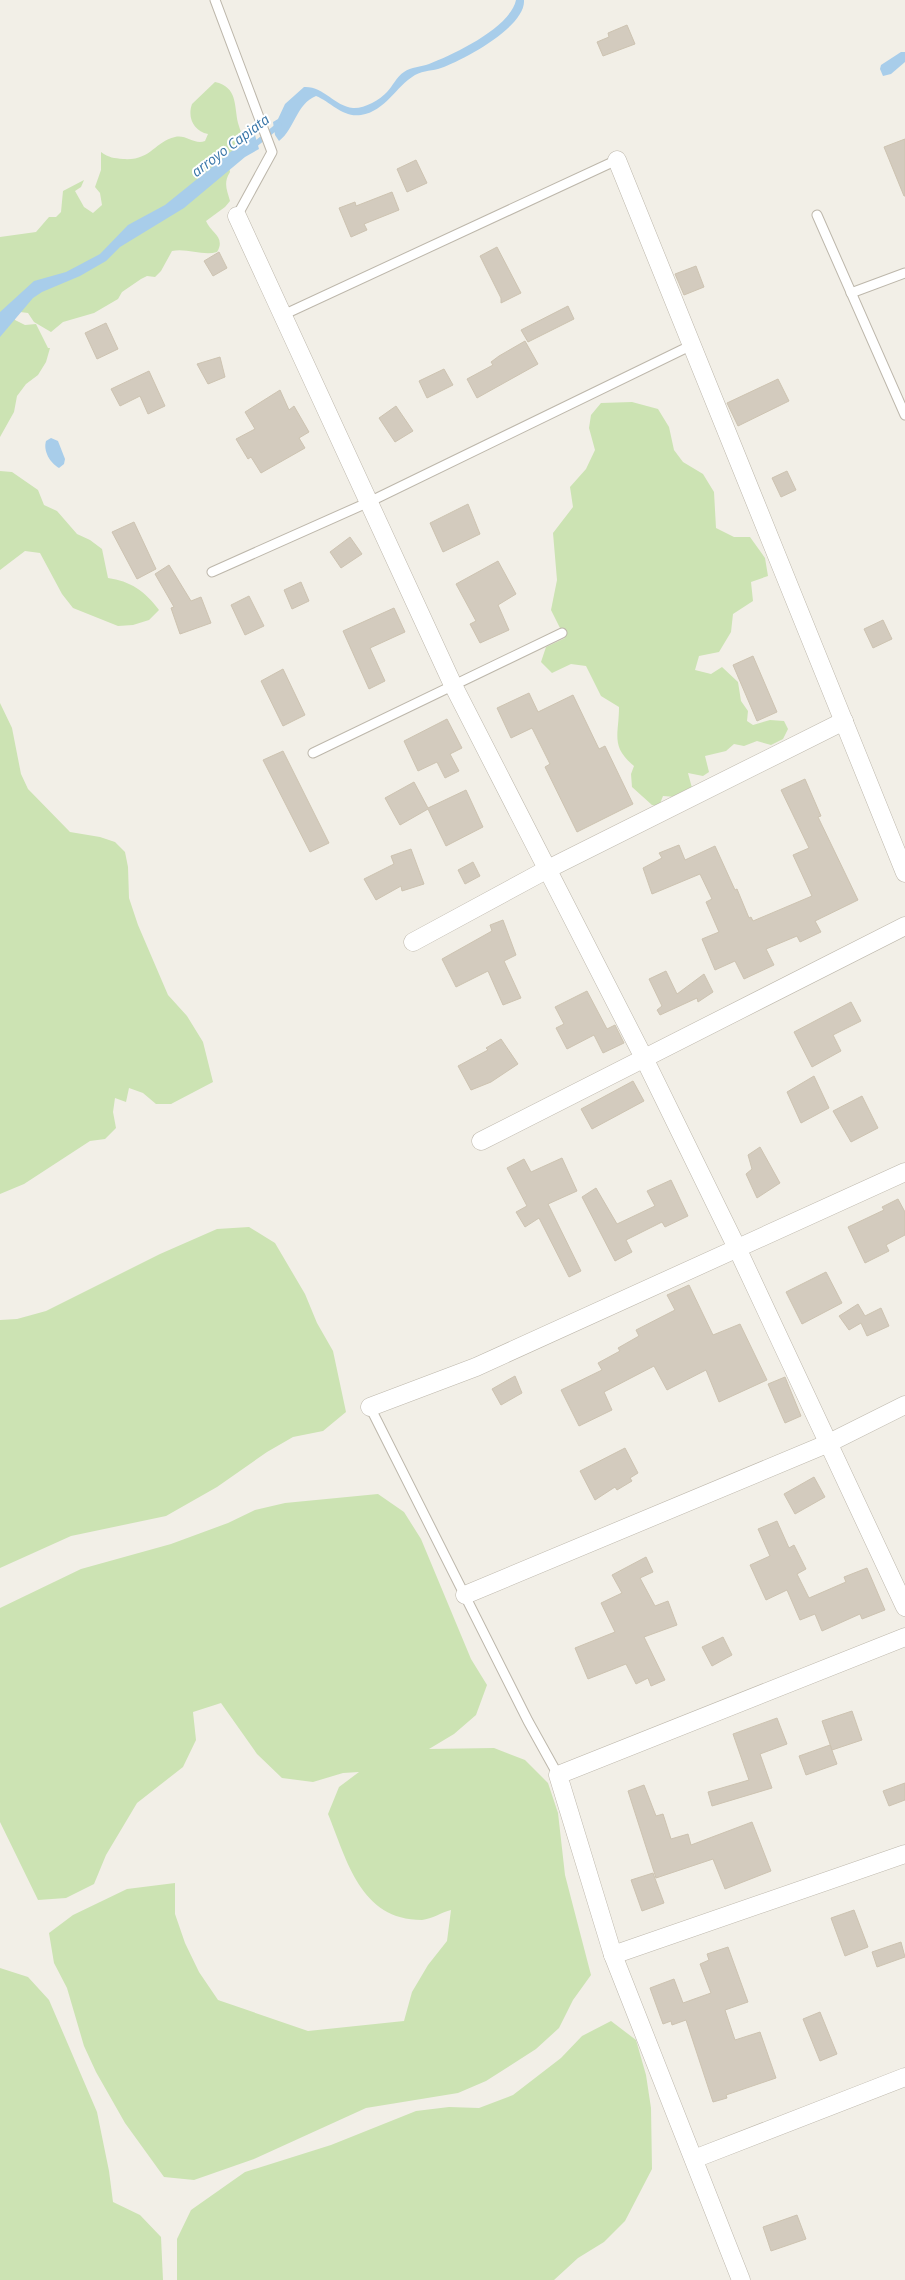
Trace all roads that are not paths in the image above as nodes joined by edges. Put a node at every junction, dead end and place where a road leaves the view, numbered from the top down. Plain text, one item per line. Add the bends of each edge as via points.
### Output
1 (215, 0) edge
2 (617, 160) joint
3 (817, 215) dead end
4 (237, 216) joint
5 (905, 273) edge
6 (851, 293) junction
7 (283, 315) junction
8 (692, 345) junction
9 (905, 415) edge
10 (369, 502) junction
11 (212, 572) dead end
12 (562, 633) dead end
13 (453, 685) junction
14 (844, 721) junction
15 (313, 753) dead end
16 (546, 870) junction
17 (905, 874) edge
18 (905, 926) edge
19 (413, 942) dead end
20 (644, 1058) junction
21 (481, 1141) dead end
22 (905, 1172) edge
23 (737, 1248) junction
24 (905, 1405) edge
25 (370, 1407) joint
26 (829, 1443) junction
27 (465, 1595) junction
28 (905, 1607) edge
29 (905, 1637) edge
30 (558, 1775) junction
31 (905, 1854) edge
32 (613, 1955) junction
33 (905, 2077) edge
34 (694, 2159) junction
35 (740, 2280) edge

1 - 4 lane via 272,152
2 - 7 lane
2 - 8 street
3 - 6 lane
4 - 7 street
5 - 6 lane
6 - 9 lane
7 - 10 street
8 - 10 lane
8 - 14 street
10 - 11 lane
10 - 13 street
12 - 13 lane
13 - 15 lane
13 - 16 street
14 - 16 street
14 - 17 street
16 - 19 street
16 - 20 street
18 - 20 street
20 - 21 street
20 - 23 street
22 - 23 street
23 - 25 street via 476,1366
23 - 26 street
24 - 26 street
25 - 27 lane
26 - 27 street
26 - 28 street
27 - 30 lane
29 - 30 street
30 - 32 street
31 - 32 street
32 - 34 street
33 - 34 street
34 - 35 street

